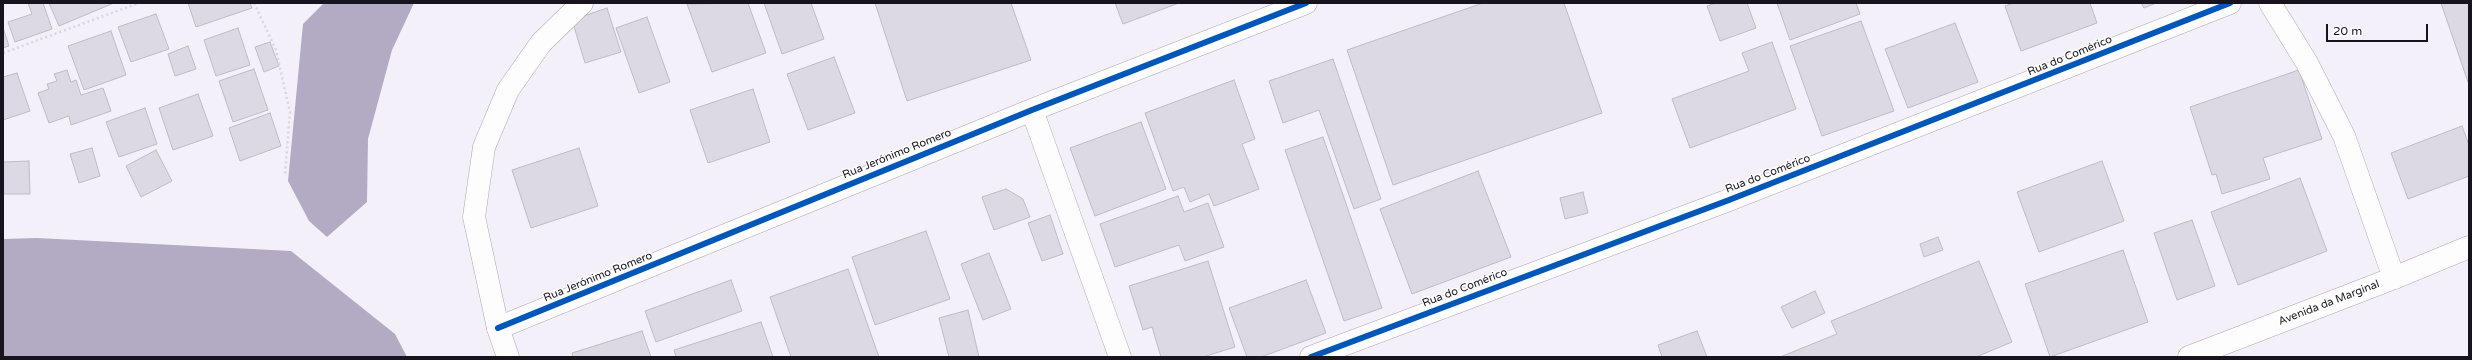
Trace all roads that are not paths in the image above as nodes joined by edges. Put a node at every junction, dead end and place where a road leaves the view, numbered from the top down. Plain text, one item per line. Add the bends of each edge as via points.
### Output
1 (582, 3) edge
2 (1306, 3) edge
3 (2230, 3) edge
4 (2270, 3) edge
5 (1032, 110) junction
6 (2469, 247) edge
7 (2394, 278) junction
8 (498, 328) junction
9 (508, 357) edge
10 (1120, 357) edge
11 (1311, 357) edge
12 (2189, 357) edge

1 - 8 street via 542,43 508,90 484,147 474,217
2 - 5 street, Rua Jerónimo Romero
3 - 11 street, Rua do Comérico via 1736,197
4 - 7 street via 2307,63 2344,136
5 - 8 street, Rua Jerónimo Romero
5 - 10 street
6 - 7 street, Avenida da Marginal
7 - 12 street, Avenida da Marginal
8 - 9 street

